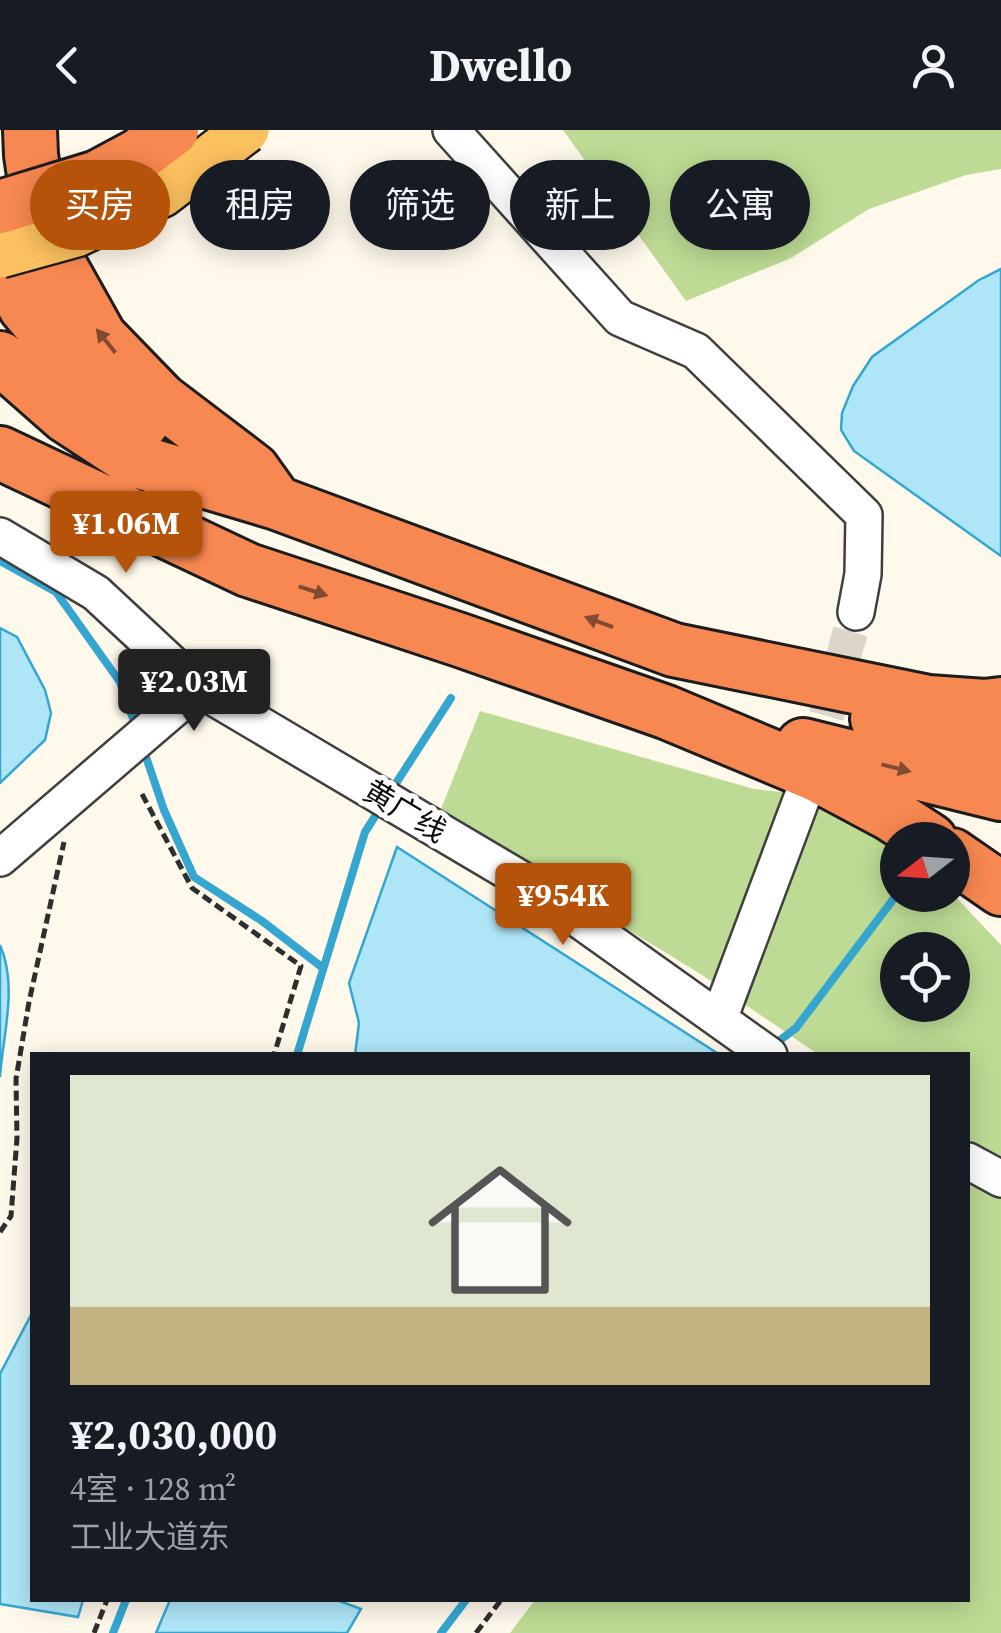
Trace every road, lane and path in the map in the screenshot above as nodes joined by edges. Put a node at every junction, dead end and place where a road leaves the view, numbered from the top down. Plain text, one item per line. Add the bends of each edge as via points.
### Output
1 (30, 130) edge
2 (172, 130) edge
3 (246, 130) edge
4 (451, 130) edge
5 (0, 207) edge
6 (0, 256) edge
7 (0, 358) edge
8 (0, 404) edge
9 (7, 454) edge
10 (277, 503) junction
11 (0, 536) edge
12 (248, 570) junction
13 (856, 612) tunnel mouth
14 (674, 650) junction
15 (198, 688) junction
16 (1001, 704) edge
17 (666, 712) junction
18 (1001, 754) edge
19 (806, 787) tunnel mouth
20 (142, 794) dead end
21 (1001, 794) edge
22 (74, 795) junction
23 (902, 822) edge
24 (0, 858) edge
25 (970, 867) edge
26 (1001, 889) edge
27 (719, 1020) junction
28 (762, 1050) edge
29 (275, 1052) edge
30 (970, 1162) edge
31 (1001, 1179) edge
32 (0, 1232) edge
33 (106, 1602) edge
34 (499, 1602) edge
35 (94, 1633) edge
36 (476, 1633) edge

10 -> 1 highway via 252,470 161,400 100,337 40,216
2 - 5 highway, bridge via 98,176
3 - 6 main road, bridge via 162,194 76,234
4 - 13 street via 620,318 696,351 864,515
6 - 10 highway via 24,307 132,417
7 - 10 highway via 66,416 134,460
8 - 12 highway via 19,423
9 - 12 highway
14 -> 10 highway
11 - 15 street, 黄广线 via 96,593
12 -> 17 highway
14 - 16 highway via 928,702
14 - 18 highway via 908,730
15 - 22 street
15 - 27 street, 黄广线 via 529,884
17 -> 21 highway
17 - 23 highway via 817,775
19 - 27 street
20 - 29 path via 192,888 301,966
22 - 24 street
22 - 32 path via 29,1002 16,1079 11,1216
25 - 26 highway
27 - 28 street, 黄广线
30 - 31 street
33 - 35 path
34 - 36 path

